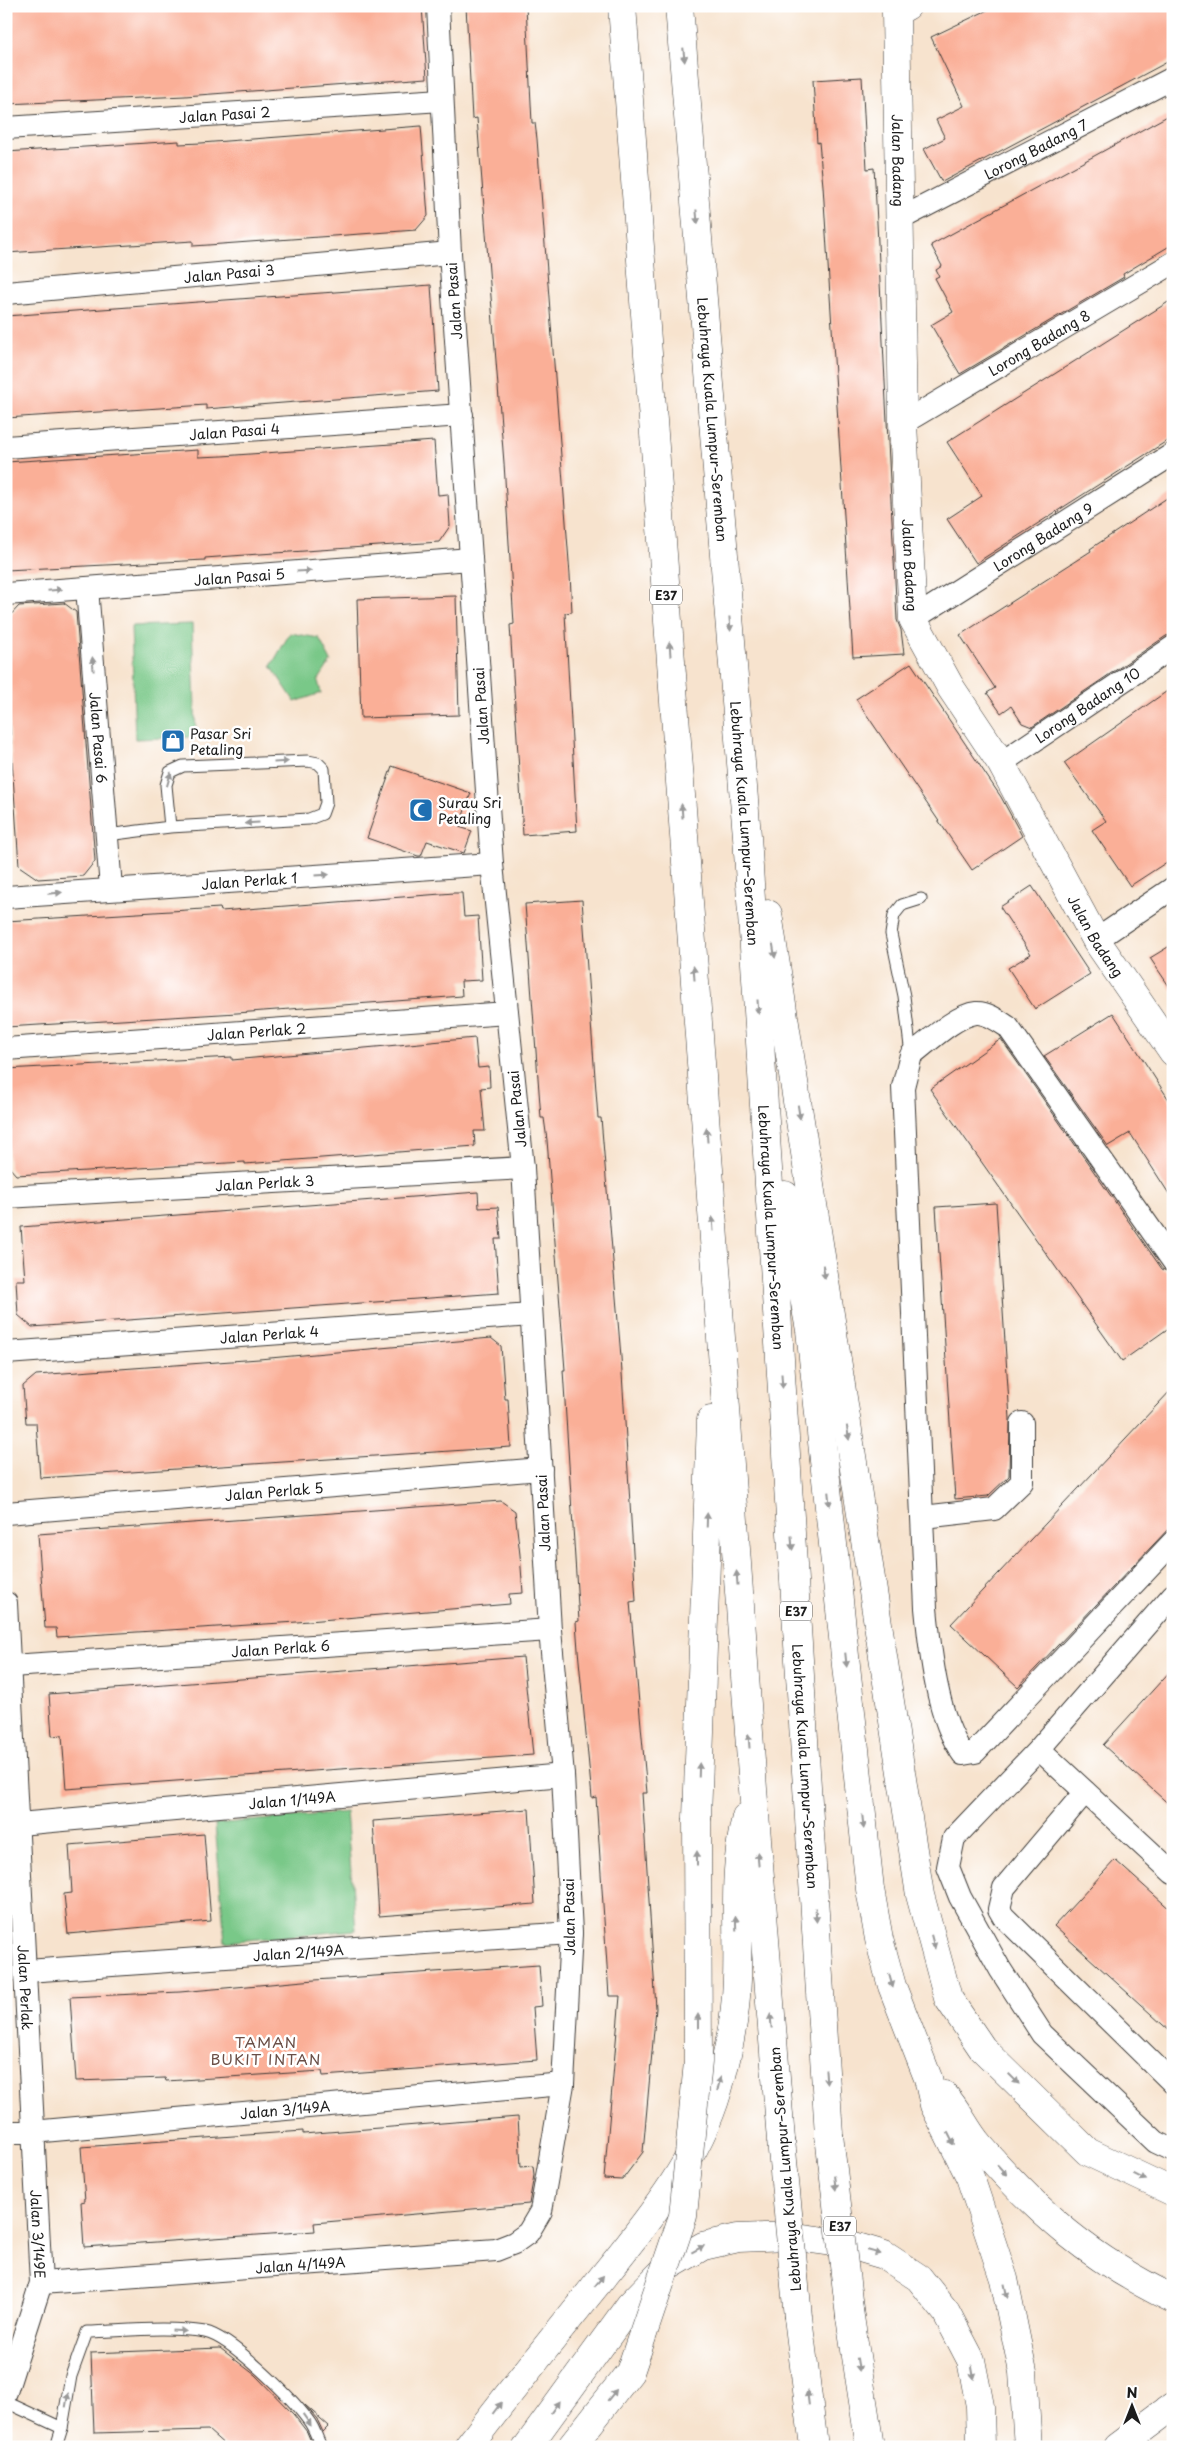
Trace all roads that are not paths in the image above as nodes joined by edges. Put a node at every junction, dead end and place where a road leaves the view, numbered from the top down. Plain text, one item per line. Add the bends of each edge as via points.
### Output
1 (438, 6) edge
2 (622, 6) edge
3 (680, 6) edge
4 (899, 8) edge
5 (1173, 78) edge
6 (442, 100) junction
7 (6, 128) edge
8 (898, 220) junction
9 (450, 253) junction
10 (1173, 263) edge
11 (6, 293) edge
12 (462, 415) junction
13 (904, 423) junction
14 (6, 447) edge
15 (1173, 454) edge
16 (471, 559) junction
17 (87, 588) junction
18 (6, 594) edge
19 (913, 619) junction
20 (1173, 646) edge
21 (1001, 764) junction
22 (170, 827) junction
23 (106, 835) junction
24 (747, 836) junction
25 (492, 864) junction
26 (111, 888) junction
27 (1173, 888) edge
28 (6, 897) edge
29 (920, 899) dead end
30 (1096, 940) junction
31 (507, 1013) junction
32 (6, 1049) edge
33 (1173, 1052) edge
34 (911, 1055) junction
35 (764, 1088) junction
36 (523, 1168) junction
37 (6, 1197) edge
38 (1173, 1261) edge
39 (716, 1266) junction
40 (531, 1315) junction
41 (6, 1353) edge
42 (1022, 1423) dead end
43 (541, 1469) junction
44 (6, 1513) edge
45 (923, 1518) junction
46 (1173, 1542) edge
47 (1173, 1595) edge
48 (6, 1604) edge
49 (550, 1630) junction
50 (11, 1666) junction
51 (1038, 1749) junction
52 (564, 1775) junction
53 (753, 1789) junction
54 (1085, 1792) junction
55 (19, 1824) junction
56 (1173, 1874) edge
57 (571, 1933) junction
58 (27, 1971) junction
59 (928, 2078) junction
60 (1173, 2083) edge
61 (564, 2084) junction
62 (6, 2132) edge
63 (32, 2132) junction
64 (1173, 2150) edge
65 (1173, 2192) edge
66 (541, 2210) joint
67 (1110, 2265) junction
68 (1173, 2280) edge
69 (42, 2283) junction
70 (1173, 2299) edge
71 (6, 2392) edge
72 (6, 2402) edge
73 (1173, 2406) edge
74 (62, 2428) junction
75 (56, 2447) edge
76 (321, 2447) edge
77 (468, 2447) edge
78 (527, 2447) edge
79 (571, 2447) edge
80 (814, 2447) edge
81 (870, 2447) edge
82 (981, 2447) edge
83 (1028, 2447) edge
84 (1118, 2447) edge

1 - 6 street, Jalan Pasai
39 -> 2 main road, Lebuhraya Kuala Lumpur–Seremban / E37
3 -> 24 main road, Lebuhraya Kuala Lumpur–Seremban / E37
4 - 8 main road, Jalan Badang
5 - 8 street, Lorong Badang 7
6 - 7 street, Jalan Pasai 2
6 - 9 street, Jalan Pasai
8 - 13 main road, Jalan Badang
9 - 11 street, Jalan Pasai 3
9 - 12 street, Jalan Pasai
10 - 13 street, Lorong Badang 8
12 - 14 street, Jalan Pasai 4
12 - 16 street, Jalan Pasai
13 - 19 main road, Jalan Badang
15 - 19 street, Lorong Badang 9
17 -> 16 street, Jalan Pasai 5
16 - 25 street, Jalan Pasai
18 -> 17 street, Jalan Pasai 5
23 -> 17 street, Jalan Pasai 6
19 - 21 main road, Jalan Badang via 951,688
20 - 21 street, Lorong Badang 10
21 - 30 main road, Jalan Badang
22 -> 22 lane via 166,785 170,772 182,766 308,761 318,763 324,769 326,803 322,814 309,819
22 - 23 lane
23 - 26 street, Jalan Pasai 6
24 -> 35 main road, Lebuhraya Kuala Lumpur–Seremban / E37
24 -> 65 main road via 766,900 920,1895 948,1998 982,2048 1088,2152
26 -> 25 street, Jalan Perlak 1
25 - 31 street, Jalan Pasai
28 -> 26 street, Jalan Perlak 1
27 - 30 street
29 - 34 lane via 902,905 894,915 891,934 904,996
30 - 33 main road, Jalan Badang
31 - 32 street, Jalan Perlak 2
31 - 36 street, Jalan Pasai
34 - 38 street via 961,1018 977,1013 994,1017 1008,1027
34 - 45 street via 904,1087
35 -> 59 main road via 807,1306 870,1889 892,1986
35 -> 81 main road, Lebuhraya Kuala Lumpur–Seremban / E37, bridge via 829,2134 850,2317
36 - 37 street, Jalan Perlak 3
36 - 40 street, Jalan Pasai
53 -> 39 main road, Lebuhraya Kuala Lumpur–Seremban / E37
79 -> 39 main road, bridge via 630,2372 683,2216 698,2062 697,1818
40 - 41 street, Jalan Perlak 4
40 - 43 street, Jalan Pasai
42 - 45 street via 1022,1482 1008,1498 994,1509
43 - 44 street, Jalan Perlak 5
43 - 49 street, Jalan Pasai
45 - 46 street via 930,1653 942,1707 963,1754 975,1752
47 - 51 street
48 - 50 street, Jalan Perlak
49 - 50 street, Jalan Perlak 6
49 - 52 street, Jalan Pasai
50 - 55 street, Jalan Perlak
51 - 54 street
51 - 64 street via 954,1838 948,1867 960,1898 1042,2034 1156,2142
52 - 55 street, Jalan 1/149A
52 - 57 street, Jalan Pasai
77 -> 53 main road via 633,2238 673,2184 700,2136 718,2091 730,2038 737,1980 735,1885 740,1841
80 -> 53 main road, Lebuhraya Kuala Lumpur–Seremban / E37, bridge via 781,2140
54 - 56 street
54 - 60 street via 1004,1888 999,1909
55 - 58 street, Jalan Perlak
57 - 58 street, Jalan 2/149A
57 - 61 street, Jalan Pasai
58 - 63 street, Jalan Perlak
59 -> 67 main road via 952,2102 977,2143 1043,2214 1069,2237
59 -> 83 main road via 934,2105 970,2177 1004,2279 1023,2372
61 - 63 street, Jalan 3/149A
61 - 66 street, Jalan Pasai
62 - 63 street, Jalan 3/149A
63 - 69 street, Jalan 3/149E
66 - 69 street, Jalan 4/149A via 528,2233 496,2250
67 - 68 main road
67 - 70 main road
69 - 71 street, Jalan 3/149E
72 - 74 lane
73 - 84 main road
74 - 75 lane
74 -> 76 lane via 71,2376 87,2332 161,2329 204,2332 220,2337 247,2359 308,2420
78 -> 82 main road via 630,2305 667,2267 703,2246 738,2238 789,2236 847,2244 884,2255 919,2278 946,2312 971,2360 980,2406

